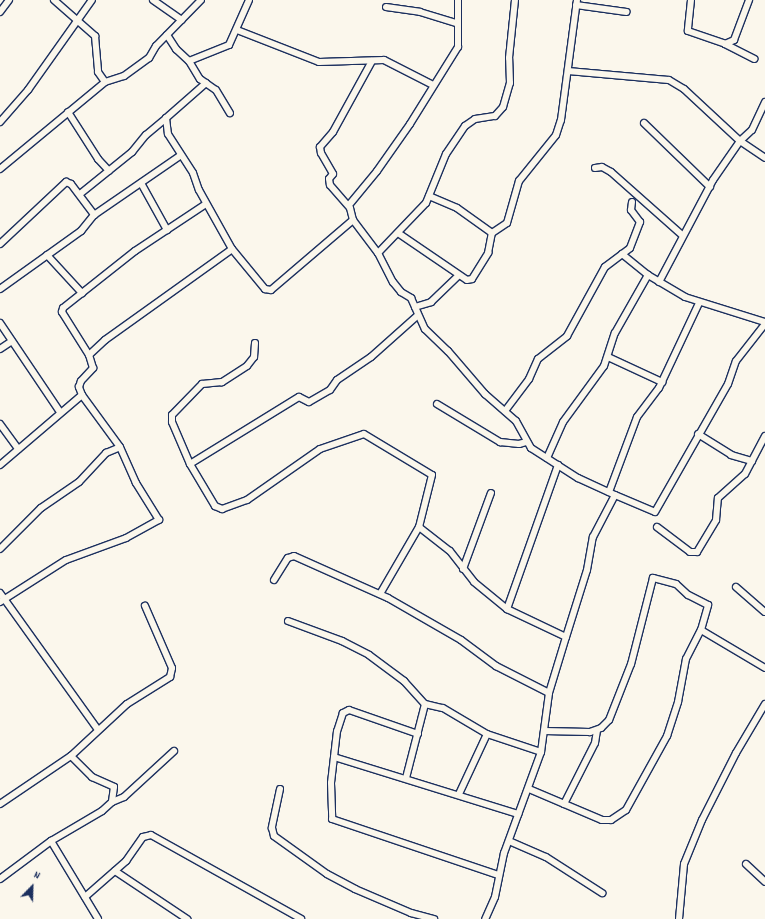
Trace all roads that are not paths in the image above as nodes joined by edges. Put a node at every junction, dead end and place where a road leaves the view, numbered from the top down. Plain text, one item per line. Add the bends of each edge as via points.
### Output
1 (9, 0) edge
2 (54, 0) edge
3 (92, 0) edge
4 (153, 0) edge
5 (201, 0) edge
6 (249, 0) edge
7 (458, 0) edge
8 (515, 0) edge
9 (691, 0) edge
10 (749, 0) edge
11 (577, 2) edge
12 (386, 7) dead end
13 (0, 12) edge
14 (627, 12) dead end
15 (182, 20) junction
16 (78, 22) junction
17 (456, 23) junction
18 (237, 30) junction
19 (167, 36) junction
20 (725, 44) junction
21 (754, 58) dead end
22 (189, 61) junction
23 (372, 61) junction
24 (568, 71) junction
25 (105, 82) junction
26 (206, 83) junction
27 (434, 85) junction
28 (765, 102) edge
29 (68, 112) junction
30 (230, 114) dead end
31 (165, 119) junction
32 (0, 122) edge
33 (644, 123) dead end
34 (740, 141) junction
35 (180, 156) junction
36 (765, 158) edge
37 (595, 168) dead end
38 (0, 169) edge
39 (109, 171) junction
40 (141, 183) junction
41 (710, 187) junction
42 (80, 194) junction
43 (429, 196) junction
44 (632, 202) dead end
45 (206, 204) junction
46 (349, 205) junction
47 (94, 215) junction
48 (354, 220) junction
49 (167, 230) junction
50 (398, 233) junction
51 (492, 233) junction
52 (682, 235) junction
53 (0, 244) edge
54 (232, 249) junction
55 (378, 253) junction
56 (622, 254) junction
57 (47, 255) junction
58 (648, 275) junction
59 (458, 276) junction
60 (659, 282) junction
61 (0, 289) edge
62 (82, 293) junction
63 (699, 303) junction
64 (415, 307) junction
65 (417, 316) junction
66 (0, 323) edge
67 (765, 323) edge
68 (12, 341) junction
69 (255, 343) dead end
70 (0, 349) edge
71 (89, 356) junction
72 (608, 357) junction
73 (662, 382) junction
74 (82, 395) junction
75 (437, 404) dead end
76 (505, 411) junction
77 (60, 412) junction
78 (0, 424) edge
79 (698, 434) junction
80 (765, 436) edge
81 (526, 442) junction
82 (120, 448) junction
83 (18, 449) junction
84 (547, 458) junction
85 (752, 461) junction
86 (190, 464) junction
87 (0, 465) edge
88 (558, 465) junction
89 (491, 493) dead end
90 (612, 494) junction
91 (420, 527) junction
92 (657, 527) dead end
93 (0, 549) edge
94 (463, 569) junction
95 (274, 580) dead end
96 (736, 587) dead end
97 (380, 594) junction
98 (1, 598) edge
99 (145, 606) dead end
100 (507, 609) junction
101 (765, 612) edge
102 (288, 621) dead end
103 (701, 630) junction
104 (566, 637) junction
105 (765, 668) edge
106 (549, 693) junction
107 (425, 704) junction
108 (765, 704) edge
109 (98, 730) junction
110 (597, 730) junction
111 (544, 731) junction
112 (418, 734) junction
113 (487, 734) junction
114 (174, 751) dead end
115 (541, 752) junction
116 (71, 756) junction
117 (334, 757) junction
118 (406, 778) junction
119 (280, 789) dead end
120 (529, 789) junction
121 (459, 794) junction
122 (112, 802) junction
123 (0, 804) edge
124 (564, 804) junction
125 (518, 814) junction
126 (51, 841) junction
127 (509, 841) junction
128 (746, 864) dead end
129 (115, 870) junction
130 (498, 875) junction
131 (0, 879) edge
132 (765, 882) edge
133 (602, 893) dead end
134 (85, 897) junction
135 (410, 916) edge
136 (98, 919) edge
137 (187, 919) edge
138 (301, 919) edge
139 (434, 919) edge
140 (485, 919) edge
141 (679, 919) edge

1 - 13 street
2 - 16 street
3 - 16 street
4 - 15 street
5 - 15 street
6 - 18 street
7 - 17 street
8 - 43 street via 508,58 510,84 506,102 495,116 475,119 465,126 446,154
9 - 20 street via 688,31
10 - 20 street via 734,40
11 - 14 street
11 - 24 street
12 - 17 street via 420,12
15 - 19 street
16 - 25 street via 90,30 97,39 98,72
16 - 32 street via 28,90
17 - 27 street via 460,33 458,47
18 - 22 street via 229,45
18 - 23 street via 319,62
19 - 22 street
19 - 25 street via 149,58 124,76
20 - 21 street
22 - 26 street via 200,79
23 - 27 street via 388,62
23 - 46 street via 333,132 320,149 333,174 329,179 330,185
24 - 34 street via 669,80 684,89
24 - 51 street via 556,135 518,181 507,223
25 - 29 street
26 - 30 street via 216,90
26 - 31 street
27 - 46 street via 392,151
28 - 34 street via 752,130
29 - 38 street
29 - 39 street via 98,159
31 - 35 street via 169,138
31 - 39 street
33 - 41 street
34 - 36 street
34 - 41 street
35 - 40 street
35 - 45 street via 193,173
37 - 52 street via 607,168
39 - 42 street
40 - 47 street
40 - 49 street
41 - 52 street
42 - 47 street
42 - 53 street via 71,184 66,182 60,185
43 - 50 street via 422,208
43 - 51 street via 457,208
44 - 56 street via 631,210 640,224 633,244
45 - 49 street
45 - 54 street
46 - 48 street
47 - 57 street via 81,231
48 - 54 street via 271,290 264,289
48 - 55 street
49 - 62 street
50 - 55 street
50 - 59 street
51 - 59 street via 488,253 472,278 467,280
52 - 60 street
54 - 71 street via 105,340
55 - 64 street via 393,282 410,298
56 - 58 street
56 - 76 street via 605,267 567,336 538,359 529,379
57 - 61 street
57 - 62 street
58 - 60 street
58 - 72 street via 615,333
59 - 64 street via 431,302
60 - 63 street
62 - 71 street via 62,310
63 - 67 street
63 - 73 street
64 - 65 street
65 - 76 street via 425,329 485,394
65 - 86 street via 371,357 338,380 330,390 309,402 299,397
66 - 68 street
67 - 79 street via 736,361 728,384
68 - 70 street
68 - 77 street
69 - 86 street via 254,357 247,366 222,382 202,384 172,415 172,422
71 - 74 street via 93,368 81,381
72 - 73 street
72 - 84 street via 563,422
73 - 90 street via 637,417
74 - 77 street
74 - 82 street
75 - 81 street via 500,442
76 - 81 street via 521,427
77 - 83 street
78 - 83 street
79 - 85 street via 731,455
79 - 90 street via 655,512
80 - 85 street
81 - 84 street
82 - 93 street via 106,453 79,482 41,508
82 - 98 street via 136,483 159,520 126,538 66,560
83 - 87 street
84 - 88 street
85 - 92 street via 745,474 718,498 716,520 697,552 690,552
86 - 91 street via 215,506 222,509 251,498 320,450 364,434 432,475
88 - 90 street
88 - 100 street
89 - 94 street
90 - 104 street via 593,537 587,570
91 - 94 street via 450,551
91 - 97 street
94 - 100 street via 480,589
95 - 97 street via 288,558 294,556
96 - 101 street
97 - 106 street via 461,640 502,669
98 - 109 street
99 - 109 street via 162,641 172,673 170,677 123,707
100 - 104 street
102 - 107 street via 342,640 369,656 404,681
103 - 105 street
103 - 110 street via 708,605 688,595 676,584 653,578 627,677 614,713 605,725
103 - 124 street via 686,659 678,702 667,736 626,810 611,820 602,820
104 - 106 street
106 - 111 street
107 - 112 street
107 - 113 street via 443,708
108 - 141 street via 736,753 702,820 684,864
109 - 116 street
110 - 111 street
110 - 124 street via 595,743
111 - 115 street
112 - 117 street via 349,710 343,713
112 - 118 street
113 - 115 street
113 - 121 street
114 - 122 street via 124,797
115 - 120 street
116 - 122 street via 92,777 114,787
116 - 123 street
117 - 118 street
117 - 130 street via 332,819
118 - 121 street
119 - 135 street via 272,828 274,836 327,874
120 - 124 street
120 - 125 street
121 - 125 street
122 - 126 street via 102,811
125 - 127 street
126 - 131 street
126 - 134 street
127 - 130 street
127 - 133 street via 546,857
128 - 132 street
129 - 134 street
129 - 137 street
129 - 138 street via 126,862 143,838 151,835
130 - 140 street via 495,897
134 - 136 street
135 - 139 street

